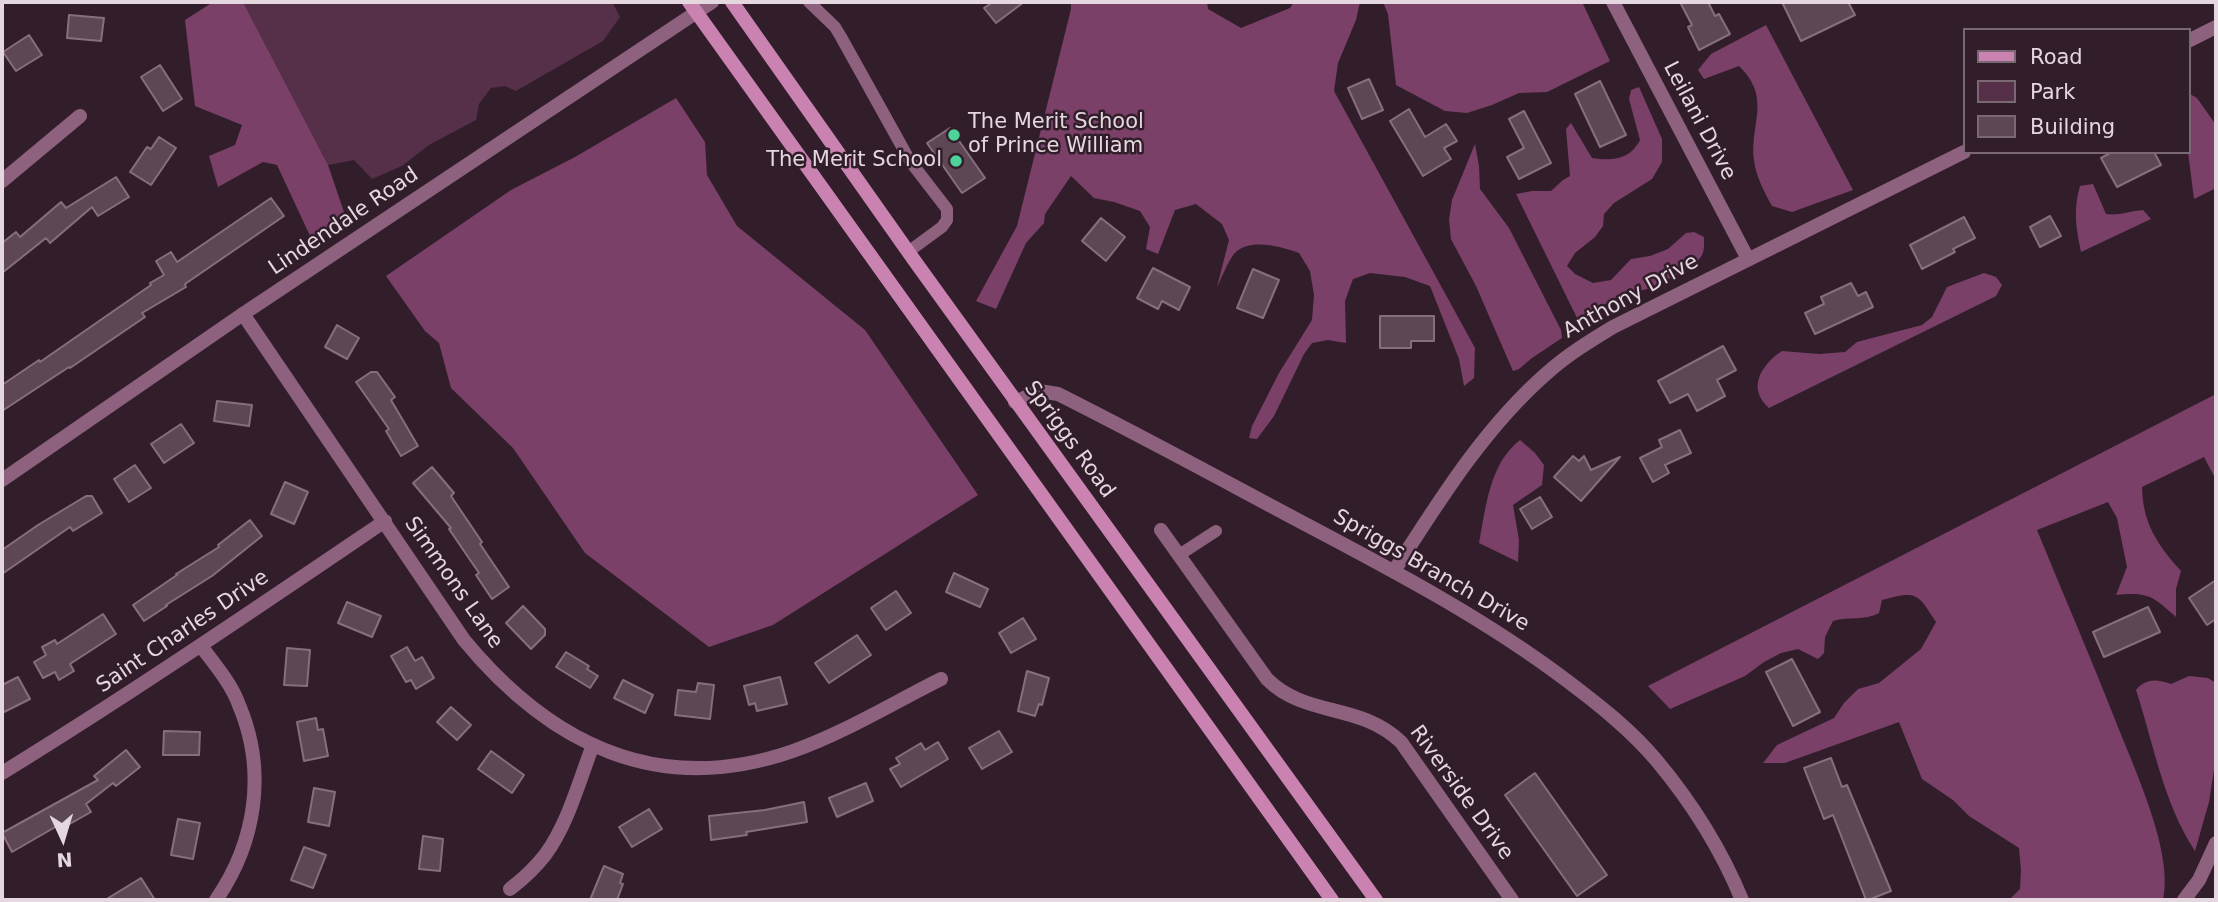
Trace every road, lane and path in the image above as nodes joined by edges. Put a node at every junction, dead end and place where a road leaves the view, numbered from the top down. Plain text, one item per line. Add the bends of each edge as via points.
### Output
1 (712, 2) edge
2 (732, 2) edge
3 (809, 2) edge
4 (1613, 2) edge
5 (692, 7) edge
6 (2216, 27) edge
7 (2190, 40) edge
8 (80, 116) dead end
9 (1962, 153) edge
10 (2, 181) edge
11 (908, 252) junction
12 (1748, 259) junction
13 (243, 314) junction
14 (1016, 402) junction
15 (2, 480) edge
16 (385, 521) junction
17 (1161, 530) dead end
18 (1216, 531) dead end
19 (1180, 555) junction
20 (1394, 571) junction
21 (201, 646) junction
22 (941, 678) dead end
23 (593, 746) junction
24 (2, 773) edge
25 (2216, 843) edge
26 (510, 890) dead end
27 (216, 900) edge
28 (1332, 900) edge
29 (1376, 900) edge
30 (1512, 900) edge
31 (1742, 900) edge
32 (2184, 900) edge

1 - 5 street, Lindendale Road
2 - 11 main road, Spriggs Road
3 - 11 lane via 835,27 910,161 947,209 942,228
4 - 12 street, Leilani Drive
5 - 13 street, Lindendale Road
5 - 28 main road
6 - 7 street
8 - 10 street
9 - 12 street, Anthony Drive
11 - 14 main road, Spriggs Road
12 - 20 street, Anthony Drive via 1613,327 1547,373 1485,438
13 - 15 street, Lindendale Road
13 - 16 street, Simmons Lane
14 - 20 street, Spriggs Branch Drive via 1039,391 1070,400
14 - 29 main road, Spriggs Road
16 - 21 street, Saint Charles Drive
16 - 23 street, Simmons Lane via 489,670 523,702
17 - 19 street, Riverside Drive
18 - 19 lane
19 - 30 street, Riverside Drive via 1275,687 1306,703 1368,719 1401,742
20 - 31 street, Spriggs Branch Drive via 1532,654 1630,733 1684,794 1709,832
21 - 24 street, Saint Charles Drive
21 - 27 street via 239,703 253,762 250,825 231,879
22 - 23 street, Simmons Lane via 816,742 752,762 685,768 618,756
23 - 26 street via 558,834 538,864
25 - 32 street

